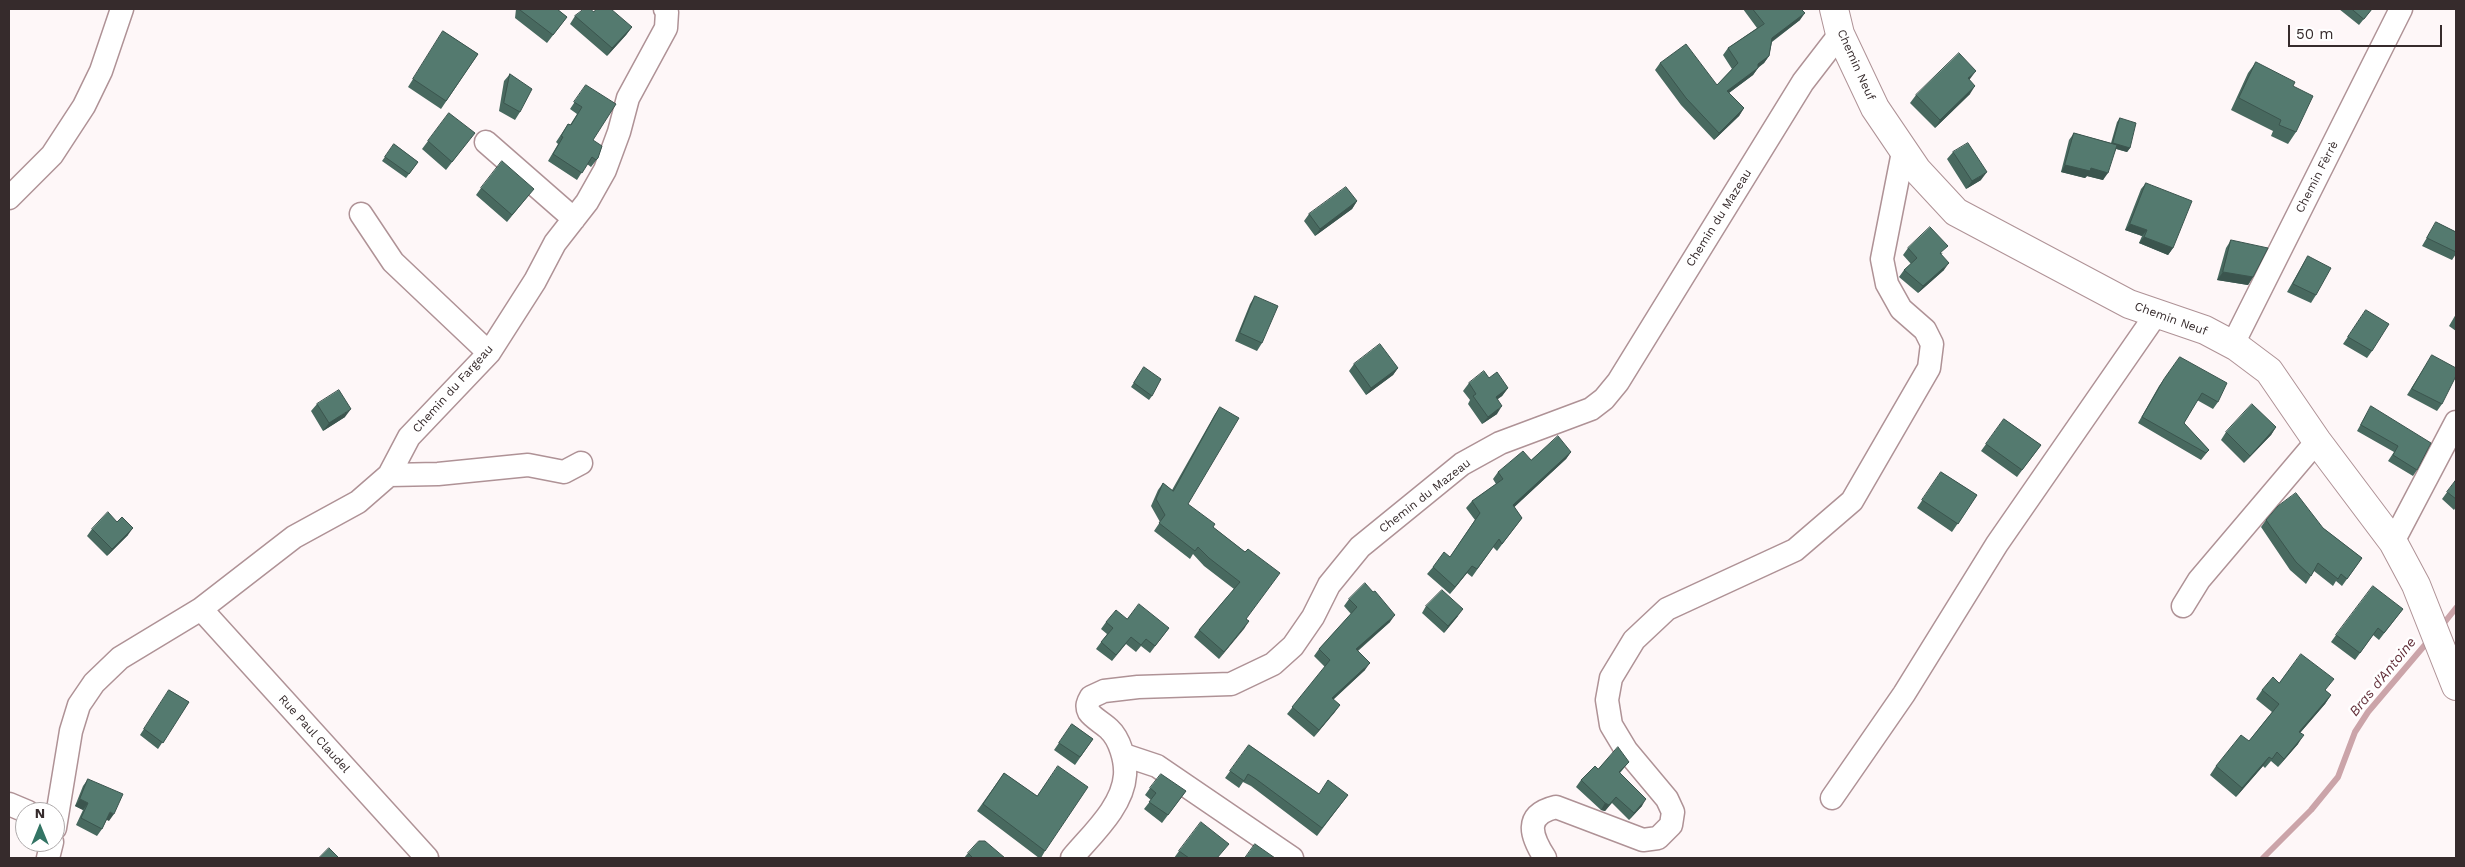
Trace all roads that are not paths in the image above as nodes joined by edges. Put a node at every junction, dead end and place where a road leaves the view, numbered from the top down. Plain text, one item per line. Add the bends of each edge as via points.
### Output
1 (122, 9) edge
2 (665, 9) edge
3 (2401, 9) edge
4 (1837, 22) edge
5 (486, 142) dead end
6 (1902, 152) junction
7 (9, 198) edge
8 (361, 214) dead end
9 (574, 220) junction
10 (2157, 313) junction
11 (2233, 344) junction
12 (489, 353) junction
13 (2456, 422) edge
14 (2317, 441) junction
15 (581, 463) dead end
16 (389, 475) junction
17 (2393, 542) junction
18 (2183, 606) dead end
19 (201, 609) junction
20 (2452, 674) edge
21 (1124, 756) junction
22 (1832, 798) dead end
23 (59, 802) edge
24 (427, 858) edge
25 (1072, 858) edge
26 (1292, 858) edge
27 (1545, 858) edge

1 - 7 street via 101,70 84,106 52,155
2 - 9 street, Chemin du Fargeau via 666,28 628,98 605,170
3 - 11 street, Chemin Fèrrè
4 - 6 main road, Chemin Neuf via 1875,108
4 - 21 street, Chemin du Mazeau via 1618,382 1604,399 1573,418 1500,443 1462,464 1360,547 1329,585 1293,646 1266,668 1232,684 1138,687 1104,691 1091,697 1087,704 1089,712 1111,731
5 - 9 street
6 - 10 main road, Chemin Neuf via 1956,212 2129,304
6 - 27 street via 1882,259 1887,284 1901,309 1925,330 1932,344 1929,368 1852,501 1795,550 1667,609 1634,640 1611,678 1607,700 1611,725 1626,750 1666,799 1673,812 1671,825 1658,838 1643,840 1556,807 1542,810 1533,822 1533,839
8 - 12 street via 393,262
9 - 12 street, Chemin du Fargeau via 551,250
10 - 11 main road, Chemin Neuf
10 - 22 street via 1997,544 1904,694
11 - 14 main road, Chemin Neuf via 2269,371
12 - 16 street, Chemin du Fargeau via 409,437
13 - 17 street
14 - 17 main road, Chemin Neuf
14 - 18 street via 2199,580
15 - 16 street via 564,472 528,465 438,474
16 - 19 street, Chemin du Fargeau via 358,502 294,537
17 - 20 main road, Chemin Neuf via 2416,585
19 - 23 street, Chemin du Fargeau via 120,658 94,682 79,705 71,731
19 - 24 street, Rue Paul Claudel
21 - 25 street, Chemin du Mazeau via 1125,776 1117,799
21 - 26 street via 1157,766

